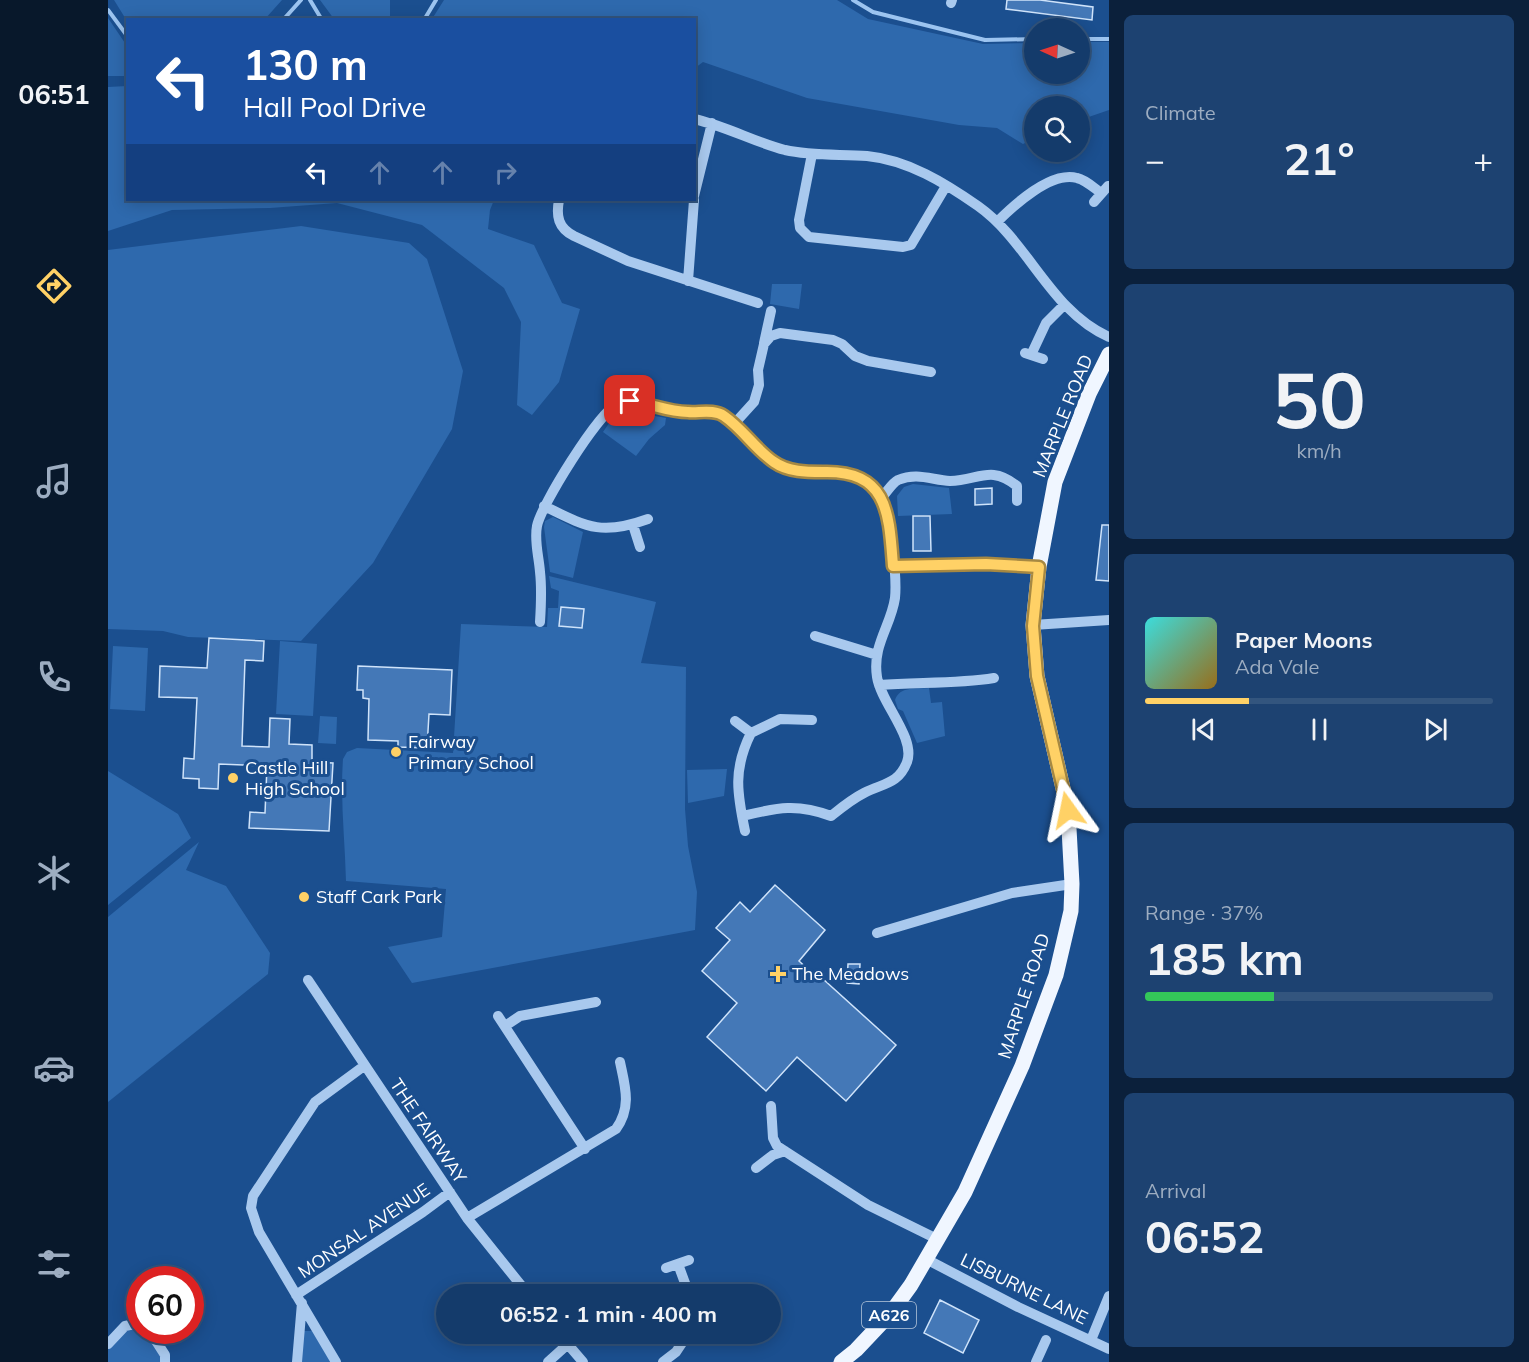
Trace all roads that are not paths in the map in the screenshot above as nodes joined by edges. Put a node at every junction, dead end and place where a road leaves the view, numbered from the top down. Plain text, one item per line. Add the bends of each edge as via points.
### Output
1 (696, 119) edge
2 (712, 123) junction
3 (812, 154) junction
4 (946, 186) junction
5 (696, 190) edge
6 (1101, 194) edge
7 (559, 201) edge
8 (694, 201) edge
9 (997, 222) junction
10 (688, 281) junction
11 (758, 303) dead end
12 (1064, 305) junction
13 (771, 311) dead end
14 (1109, 338) edge
15 (764, 344) junction
16 (1109, 354) edge
17 (1043, 358) dead end
18 (931, 372) dead end
19 (734, 424) junction
20 (882, 497) junction
21 (1017, 501) dead end
22 (544, 506) junction
23 (648, 519) dead end
24 (633, 525) junction
25 (640, 546) dead end
26 (893, 566) junction
27 (1039, 567) junction
28 (1109, 620) edge
29 (540, 622) dead end
30 (1033, 626) junction
31 (814, 636) dead end
32 (877, 655) junction
33 (994, 678) dead end
34 (879, 684) junction
35 (812, 720) dead end
36 (735, 721) dead end
37 (751, 733) junction
38 (742, 816) junction
39 (745, 831) dead end
40 (1072, 884) junction
41 (877, 933) dead end
42 (308, 980) dead end
43 (596, 1002) dead end
44 (620, 1062) dead end
45 (364, 1066) junction
46 (771, 1106) dead end
47 (585, 1149) junction
48 (785, 1151) junction
49 (756, 1168) dead end
50 (450, 1192) junction
51 (467, 1218) junction
52 (937, 1239) junction
53 (926, 1259) junction
54 (666, 1268) dead end
55 (520, 1284) edge
56 (687, 1284) edge
57 (1109, 1296) edge
58 (299, 1299) junction
59 (126, 1326) edge
60 (1046, 1340) dead end
61 (1091, 1340) junction
62 (108, 1344) edge
63 (158, 1344) edge
64 (568, 1344) joint
65 (681, 1344) edge
66 (1109, 1349) edge
67 (165, 1362) edge
68 (297, 1362) edge
69 (336, 1362) edge
70 (548, 1362) edge
71 (583, 1362) edge
72 (663, 1362) edge
73 (842, 1362) edge
74 (1036, 1362) edge

1 - 2 street
2 - 3 street via 754,140
2 - 5 street
3 - 4 street via 869,156 901,163
3 - 4 street via 799,220 800,228 809,237 911,246
4 - 9 street
6 - 9 street via 1081,179 1064,178 1016,203
7 - 10 street via 558,219 567,232 628,261
8 - 10 street
9 - 12 street
10 - 11 street
12 - 14 street via 1086,325
12 - 17 street via 1046,323 1028,354
13 - 15 street
15 - 18 street via 780,333 833,340 868,361
15 - 19 street via 754,402
16 - 27 main road, MARPLE ROAD / A626 via 1055,482
19 - 20 street via 775,463 796,471 843,471 857,476
19 - 22 street via 721,414 706,411 686,412 630,401 617,404 606,412
20 - 21 street via 896,481 915,476 948,481 986,475 1017,486
20 - 26 street via 891,533
22 - 24 street via 584,525 608,530
22 - 29 street via 536,529
23 - 24 street
24 - 25 street
26 - 27 street
26 - 32 street via 895,598
27 - 30 main road, MARPLE ROAD / A626
28 - 30 street
30 - 40 main road, MARPLE ROAD / A626 via 1037,676 1068,810
31 - 32 street
32 - 34 street
33 - 34 street via 963,683
34 - 38 street via 908,745 903,771 891,783 865,792 831,816 798,807
35 - 37 street via 780,719
36 - 37 street
37 - 38 street via 737,782
38 - 39 street
40 - 41 street via 1012,893
40 - 52 main road, MARPLE ROAD / A626 via 1071,911 1056,975 1022,1066 965,1192
42 - 45 street, THE FAIRWAY
43 - 47 street via 581,1000 501,1021
44 - 47 street via 628,1081 622,1122
45 - 50 street, THE FAIRWAY
45 - 58 street via 315,1102 253,1196 253,1220
46 - 48 street via 773,1138
47 - 51 street
48 - 49 street
48 - 52 street via 868,1205
50 - 51 street, THE FAIRWAY
50 - 58 street, MONSAL AVENUE
51 - 55 street, THE FAIRWAY
52 - 53 main road, MARPLE ROAD / A626
53 - 61 street, LISBURNE LANE
53 - 73 main road, MARPLE ROAD / A626 via 890,1314
54 - 56 street via 684,1262
57 - 61 street
58 - 68 street
58 - 69 street
59 - 62 street
60 - 74 street
61 - 66 street, LISBURNE LANE
63 - 67 street
64 - 70 street
64 - 71 street
65 - 72 street

